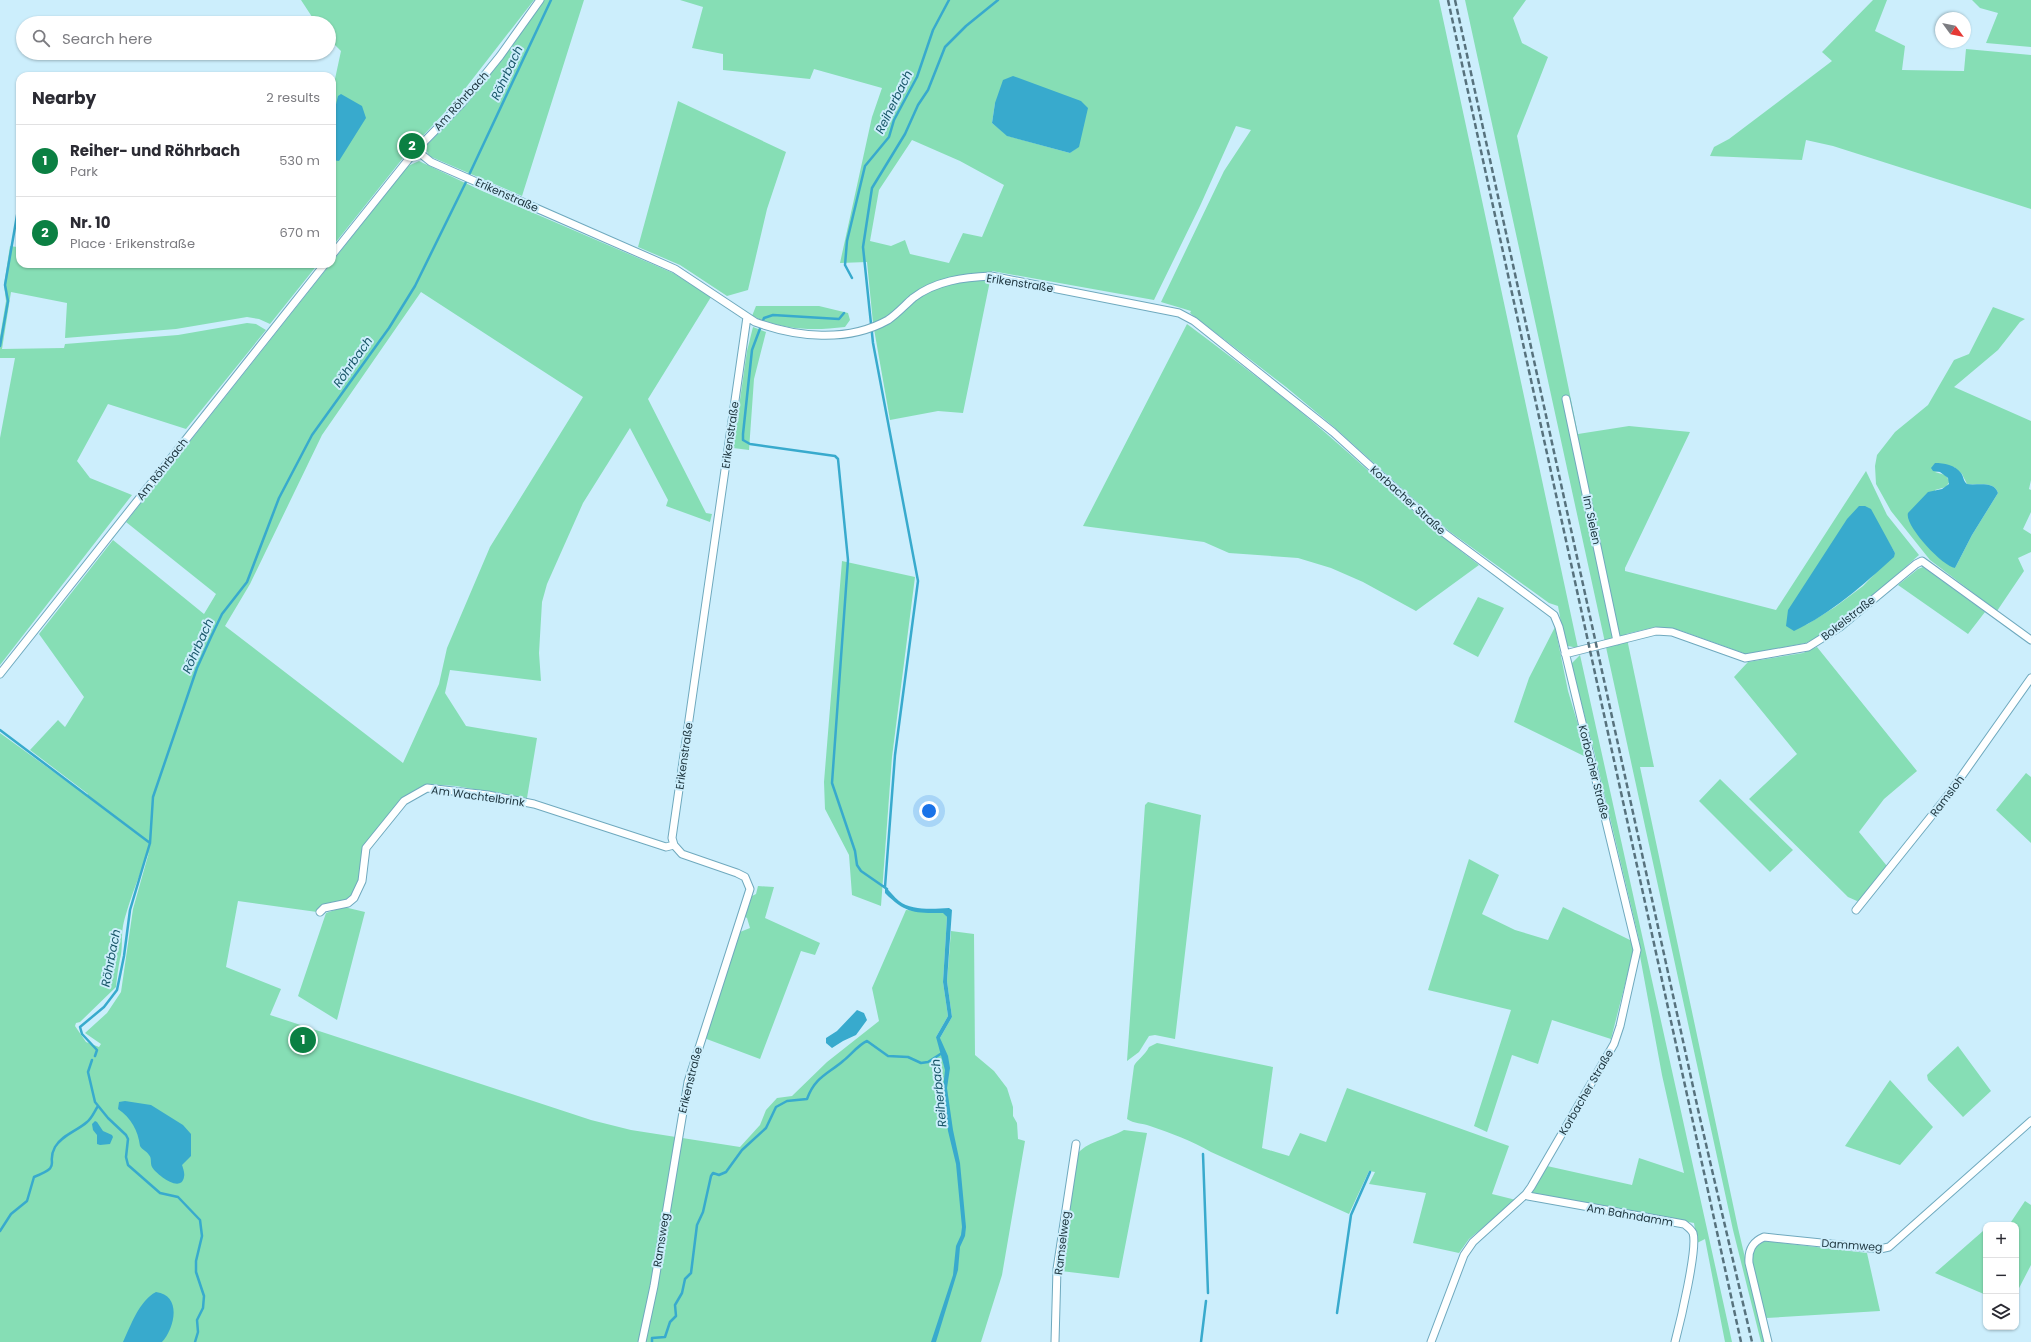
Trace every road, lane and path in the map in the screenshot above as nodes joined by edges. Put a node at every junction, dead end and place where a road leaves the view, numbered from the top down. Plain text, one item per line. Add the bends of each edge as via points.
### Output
1 (540, 0) edge
2 (416, 150) junction
3 (336, 250) edge
4 (322, 268) edge
5 (747, 317) junction
6 (1188, 317) joint
7 (1566, 399) dead end
8 (2031, 640) edge
9 (1617, 641) junction
10 (1565, 654) junction
11 (0, 674) edge
12 (2031, 678) edge
13 (674, 845) junction
14 (1856, 910) dead end
15 (320, 912) dead end
16 (2031, 1121) edge
17 (677, 1138) joint
18 (1076, 1144) dead end
19 (1526, 1194) junction
20 (642, 1342) edge
21 (1055, 1342) edge
22 (1431, 1342) edge
23 (1676, 1342) edge
24 (1768, 1342) edge

1 - 2 street, Am Röhrbach via 500,56
2 - 3 street, Am Röhrbach
2 - 5 street, Erikenstraße via 431,162 675,269
4 - 11 street, Am Röhrbach
5 - 6 street, Erikenstraße via 768,327 799,334 843,335 888,320 925,291 943,283 968,277 991,276 1150,306
5 - 13 street, Erikenstraße via 672,838
6 - 10 street, Korbacher Straße via 1333,432 1458,544 1549,609 1559,627
7 - 9 street, Im Sielen
8 - 9 street, Bokelstraße via 1922,561 1840,627 1808,647 1746,658 1678,634 1662,631
9 - 10 street, Bokelstraße
10 - 19 street, Korbacher Straße via 1637,950 1617,1037
12 - 14 street, Ramsloh via 1949,794
13 - 15 street, Am Wachtelbrink via 666,847 534,804 488,795 426,788 404,801 366,848 362,881 354,898 348,903 324,908
13 - 17 street, Erikenstraße via 682,854 737,872 745,877 750,889 691,1070
16 - 24 street, Dammweg via 1889,1247 1880,1249 1764,1237 1756,1240 1748,1253 1749,1263
17 - 20 street, Ramsweg via 654,1286
18 - 21 street, Ramselweg via 1057,1269
19 - 22 street, Korbacher Straße via 1473,1242 1467,1251
19 - 23 street, Am Bahndamm via 1684,1224 1689,1228 1694,1241

